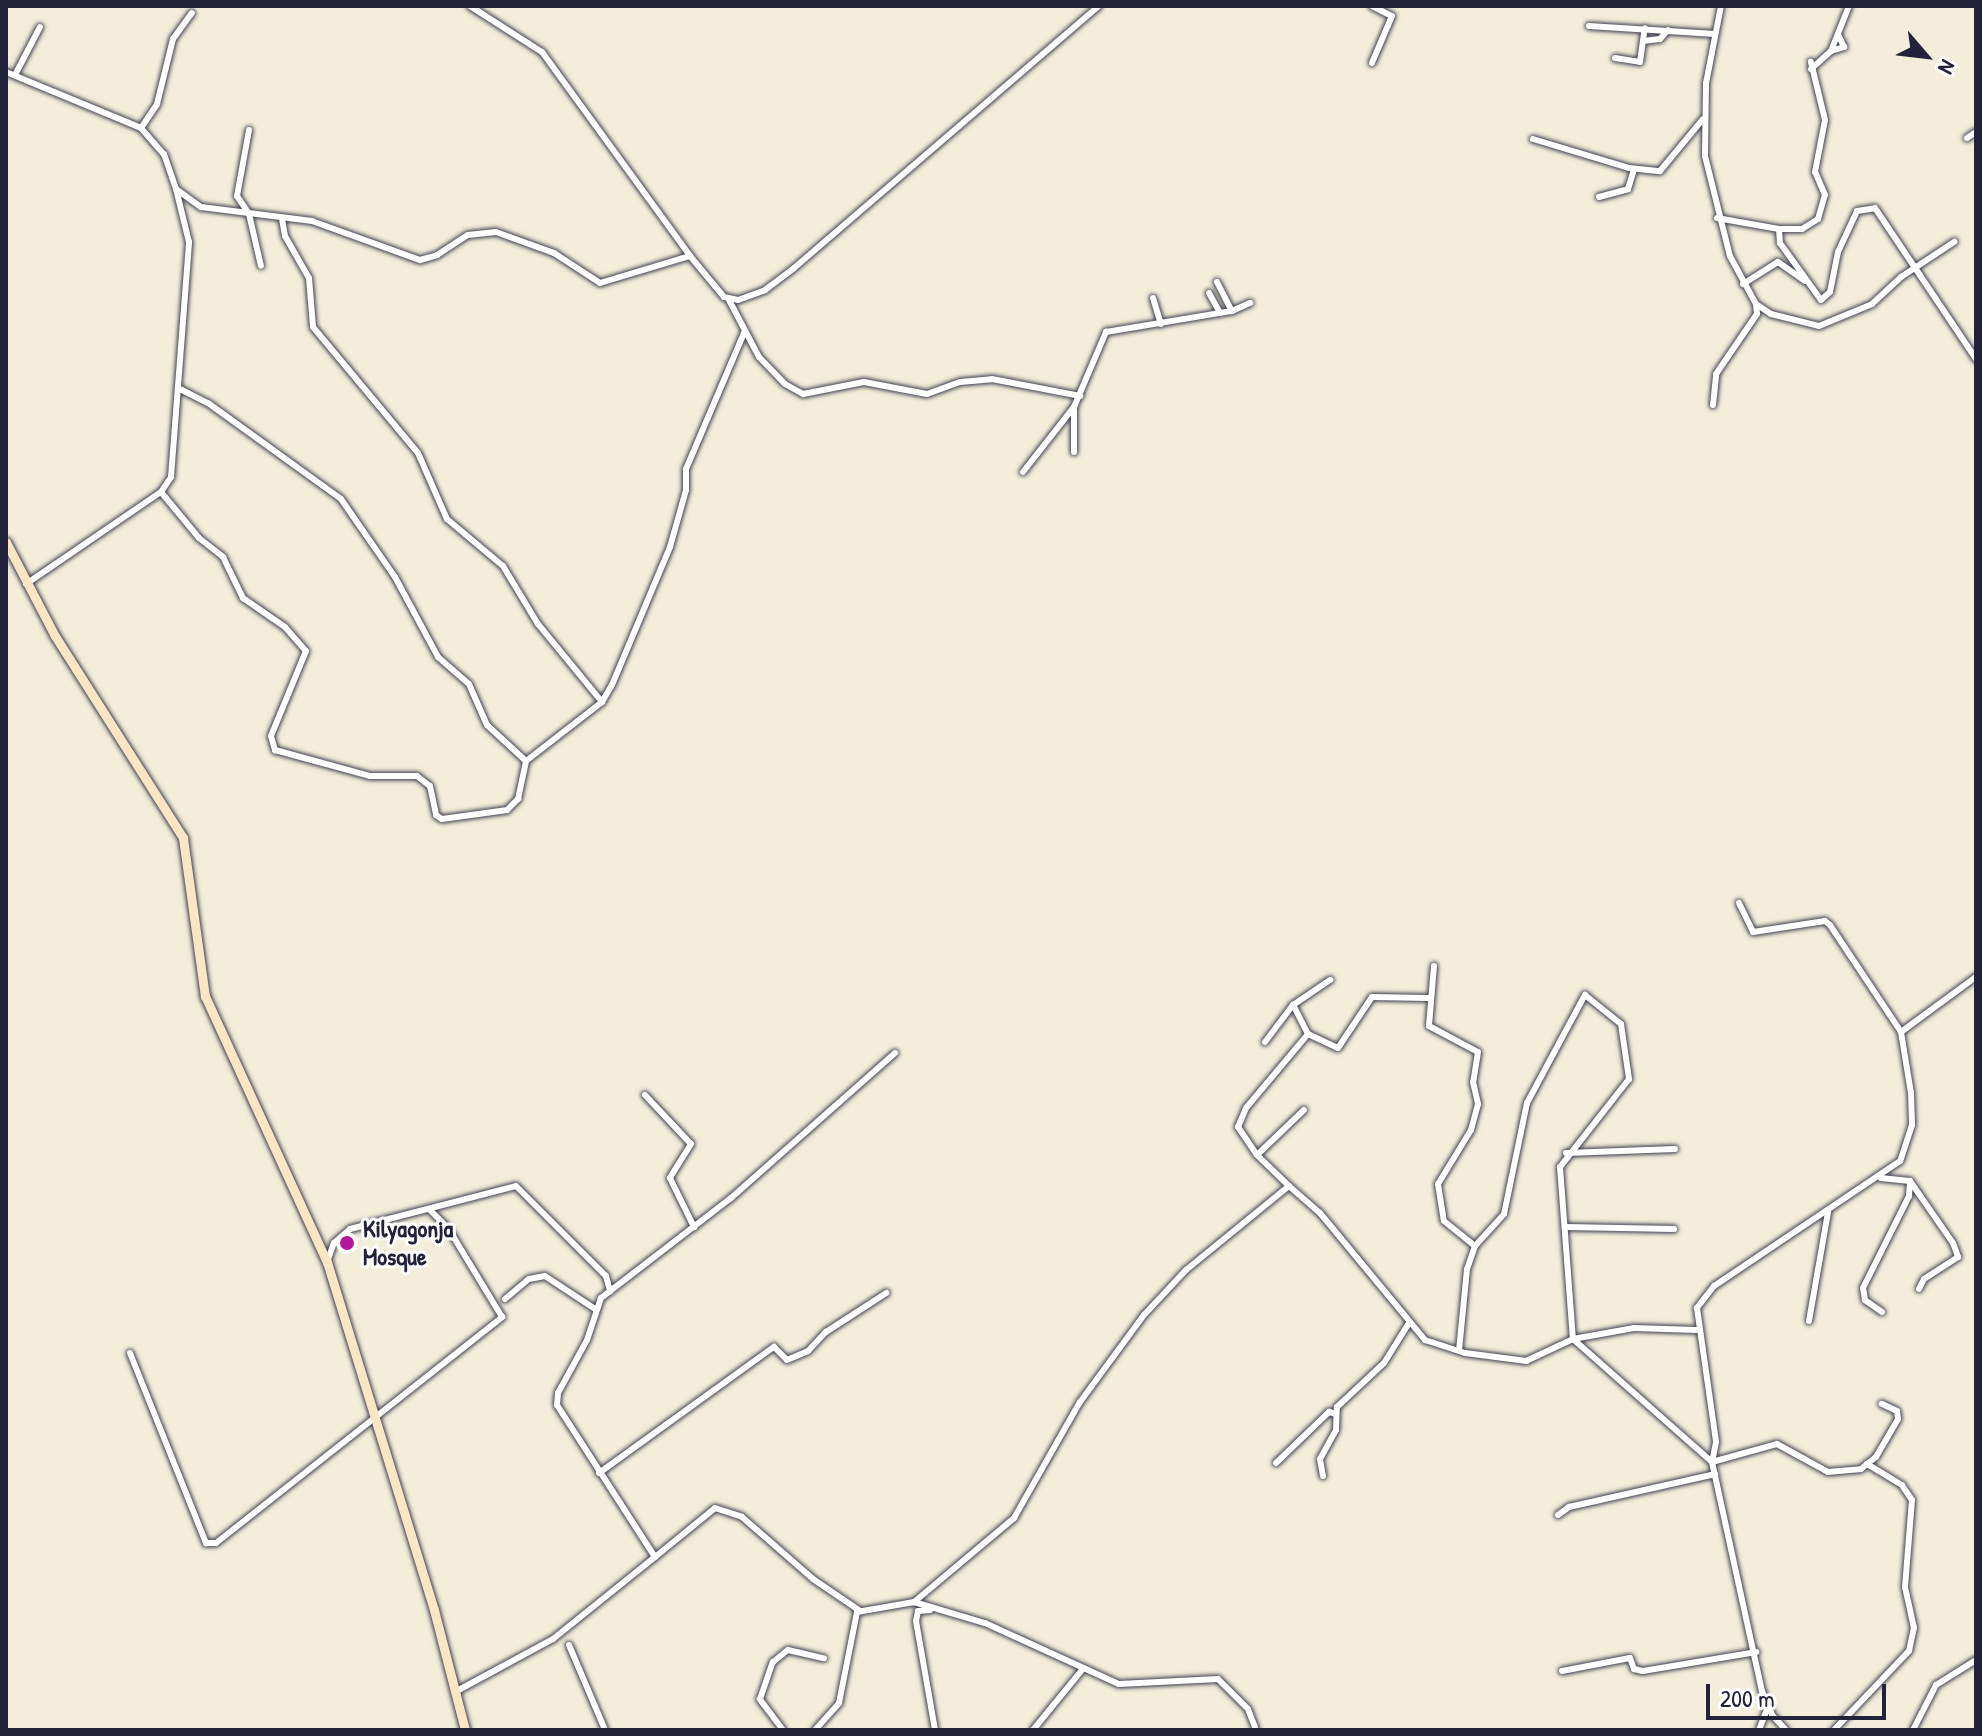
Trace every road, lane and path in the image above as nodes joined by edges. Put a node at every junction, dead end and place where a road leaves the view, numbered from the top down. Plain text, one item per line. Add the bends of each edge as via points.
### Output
1 (470, 6) edge
2 (1099, 6) edge
3 (1372, 6) edge
4 (1721, 6) edge
5 (1849, 6) edge
6 (192, 13) dead end
7 (1589, 26) dead end
8 (40, 27) dead end
9 (1645, 28) junction
10 (1668, 30) junction
11 (1715, 34) junction
12 (1838, 34) junction
13 (1643, 41) junction
14 (1844, 47) junction
15 (1831, 51) junction
16 (1846, 57) dead end
17 (1615, 58) dead end
18 (1372, 63) dead end
19 (6, 72) edge
20 (15, 75) junction
21 (1703, 119) junction
22 (141, 128) junction
23 (249, 130) dead end
24 (1976, 132) edge
25 (1967, 138) dead end
26 (1533, 139) dead end
27 (1634, 169) junction
28 (176, 189) junction
29 (1599, 197) dead end
30 (249, 214) junction
31 (1717, 218) junction
32 (282, 219) junction
33 (1779, 229) junction
34 (1954, 242) dead end
35 (690, 256) junction
36 (261, 266) dead end
37 (1912, 270) junction
38 (1805, 281) junction
39 (1217, 282) dead end
40 (1743, 284) junction
41 (1209, 293) dead end
42 (1153, 298) dead end
43 (729, 300) junction
44 (1250, 303) dead end
45 (1756, 304) junction
46 (1232, 311) junction
47 (1220, 313) junction
48 (1161, 324) junction
49 (745, 331) junction
50 (1976, 359) edge
51 (178, 388) junction
52 (1080, 396) junction
53 (1713, 405) dead end
54 (1074, 407) junction
55 (1074, 452) dead end
56 (1023, 472) dead end
57 (161, 492) junction
58 (6, 542) edge
59 (26, 584) junction
60 (602, 702) junction
61 (526, 761) junction
62 (1739, 903) dead end
63 (1434, 966) dead end
64 (1976, 977) edge
65 (1330, 980) dead end
66 (1429, 998) junction
67 (1293, 1005) junction
68 (1901, 1032) junction
69 (1308, 1034) junction
70 (1265, 1042) dead end
71 (895, 1053) dead end
72 (645, 1095) dead end
73 (1304, 1110) dead end
74 (1675, 1149) dead end
75 (1566, 1153) junction
76 (1257, 1155) junction
77 (1873, 1177) junction
78 (1910, 1181) junction
79 (1289, 1186) junction
80 (430, 1210) junction
81 (1828, 1212) junction
82 (694, 1227) junction
83 (1566, 1227) junction
84 (1674, 1229) dead end
85 (1475, 1246) junction
86 (327, 1262) junction
87 (1919, 1289) dead end
88 (610, 1291) junction
89 (886, 1293) dead end
90 (505, 1299) dead end
91 (595, 1309) junction
92 (1882, 1312) dead end
93 (1809, 1321) dead end
94 (1409, 1323) junction
95 (1697, 1330) junction
96 (1573, 1339) junction
97 (1459, 1351) junction
98 (130, 1353) dead end
99 (1882, 1404) dead end
100 (1336, 1414) junction
101 (376, 1419) junction
102 (1712, 1462) junction
103 (1276, 1463) dead end
104 (1867, 1464) junction
105 (599, 1473) junction
106 (1715, 1474) junction
107 (1323, 1476) dead end
108 (1558, 1515) dead end
109 (655, 1557) junction
110 (914, 1602) junction
111 (930, 1610) junction
112 (860, 1611) junction
113 (569, 1645) dead end
114 (1756, 1652) junction
115 (824, 1658) dead end
116 (1976, 1660) edge
117 (1082, 1670) junction
118 (1562, 1671) dead end
119 (455, 1692) junction
120 (1768, 1707) junction
121 (465, 1730) edge
122 (605, 1730) edge
123 (783, 1730) edge
124 (815, 1730) edge
125 (935, 1730) edge
126 (1033, 1730) edge
127 (1256, 1730) edge
128 (1759, 1730) edge
129 (1786, 1730) edge
130 (1834, 1730) edge
131 (1913, 1730) edge

1 - 35 street via 542,52
2 - 43 street via 794,268 752,296
3 - 18 street via 1392,16
4 - 11 street
5 - 12 street
6 - 22 street via 173,39 157,104
7 - 9 street
8 - 20 street
9 - 10 street
9 - 13 street
10 - 11 street
10 - 13 street via 1660,39
11 - 21 street
12 - 14 street
12 - 15 street
13 - 17 street via 1640,62
14 - 15 street
14 - 16 street
15 - 33 street via 1811,66 1825,120 1815,172 1825,195 1824,209 1802,229
19 - 20 street
20 - 22 street
21 - 27 street via 1668,168
21 - 31 street
22 - 28 street via 164,154
23 - 30 street via 237,192
24 - 25 street
26 - 27 street
27 - 29 street via 1628,189
28 - 30 street via 201,207
28 - 51 street via 189,242
30 - 32 street
30 - 36 street
31 - 33 street
31 - 40 street
32 - 35 street via 312,221 420,260 468,235 496,232 554,253 600,283
32 - 60 street via 285,236 309,278 313,327 415,449 447,519 503,566 538,624
33 - 38 street via 1780,243 1803,269
34 - 37 street
35 - 43 street
37 - 38 street via 1875,208 1866,208 1857,211 1838,252 1825,299 1813,295
37 - 45 street via 1872,304 1819,326 1771,314
37 - 50 street
38 - 40 street via 1778,262
39 - 46 street
40 - 45 street
41 - 47 street
42 - 48 street
43 - 49 street
44 - 46 street
45 - 53 street via 1757,314 1716,374
46 - 47 street
47 - 48 street
48 - 52 street via 1106,332
49 - 52 street via 773,374 803,394 864,382 927,394 960,382 992,379
49 - 60 street via 686,469 686,490 670,547
51 - 57 street via 174,466
51 - 61 street via 330,487 395,577 438,657 469,684 487,725
52 - 54 street
54 - 55 street
54 - 56 street
57 - 59 street
57 - 61 street via 199,538 223,557 243,598 285,627 306,651 271,736 275,750 370,776 417,776 430,786 436,815 442,819 507,810 518,799
58 - 59 street
59 - 86 street via 183,838 207,1002
60 - 61 street
62 - 68 street via 1753,932 1825,921
63 - 66 street
64 - 68 street
65 - 67 street
66 - 69 street via 1372,997 1338,1048
66 - 85 street via 1429,1026 1478,1052 1473,1082 1478,1104 1471,1130 1438,1184 1444,1221
67 - 69 street
67 - 70 street
68 - 77 street via 1911,1093 1909,1140 1900,1161
69 - 76 street via 1242,1117 1238,1127
71 - 82 street
72 - 82 street via 691,1144 670,1178
73 - 76 street
74 - 75 street
75 - 83 street via 1560,1167
75 - 85 street via 1629,1079 1621,1024 1585,995 1579,997 1527,1103 1504,1214
76 - 79 street
77 - 78 street
77 - 81 street
78 - 87 street via 1941,1220 1958,1257 1924,1279
78 - 92 street via 1909,1196 1863,1288 1865,1300
79 - 94 street via 1320,1213
79 - 110 street via 1167,1288 1080,1402 1014,1518
80 - 86 street via 416,1208 350,1229 334,1243
80 - 88 street via 464,1197 520,1188 606,1276
80 - 101 street via 451,1232 502,1317
81 - 93 street
81 - 95 street via 1714,1286 1697,1308
82 - 88 street
83 - 84 street
83 - 96 street
85 - 97 street via 1467,1269
86 - 101 street
88 - 91 street
89 - 105 street via 826,1332 808,1351 787,1360 774,1347
90 - 91 street via 529,1279 545,1276
91 - 105 street via 587,1340 556,1398
94 - 97 street via 1425,1340
94 - 100 street via 1384,1363 1355,1387
95 - 96 street via 1634,1328
95 - 102 street via 1716,1442
96 - 97 street via 1526,1361
96 - 102 street
98 - 101 street via 211,1545
99 - 104 street via 1897,1411 1898,1419
100 - 103 street via 1329,1412
100 - 107 street via 1336,1430 1320,1459
101 - 119 street
102 - 104 street via 1777,1444 1828,1472
102 - 106 street
104 - 130 street via 1902,1485 1912,1500 1905,1587 1914,1628 1909,1651
105 - 109 street
106 - 108 street via 1569,1507
106 - 114 street
109 - 112 street via 715,1508 742,1517 813,1579
109 - 119 street via 553,1639
110 - 111 street
110 - 112 street
111 - 117 street via 985,1623
111 - 125 street via 918,1611 916,1621
112 - 124 street via 839,1703
113 - 122 street
114 - 118 street via 1643,1671 1634,1669 1630,1658
114 - 120 street
115 - 123 street via 788,1650 773,1662 760,1699
116 - 131 street via 1936,1685
117 - 126 street
117 - 127 street via 1136,1686 1218,1679 1248,1709
119 - 121 street
120 - 128 street
120 - 129 street

